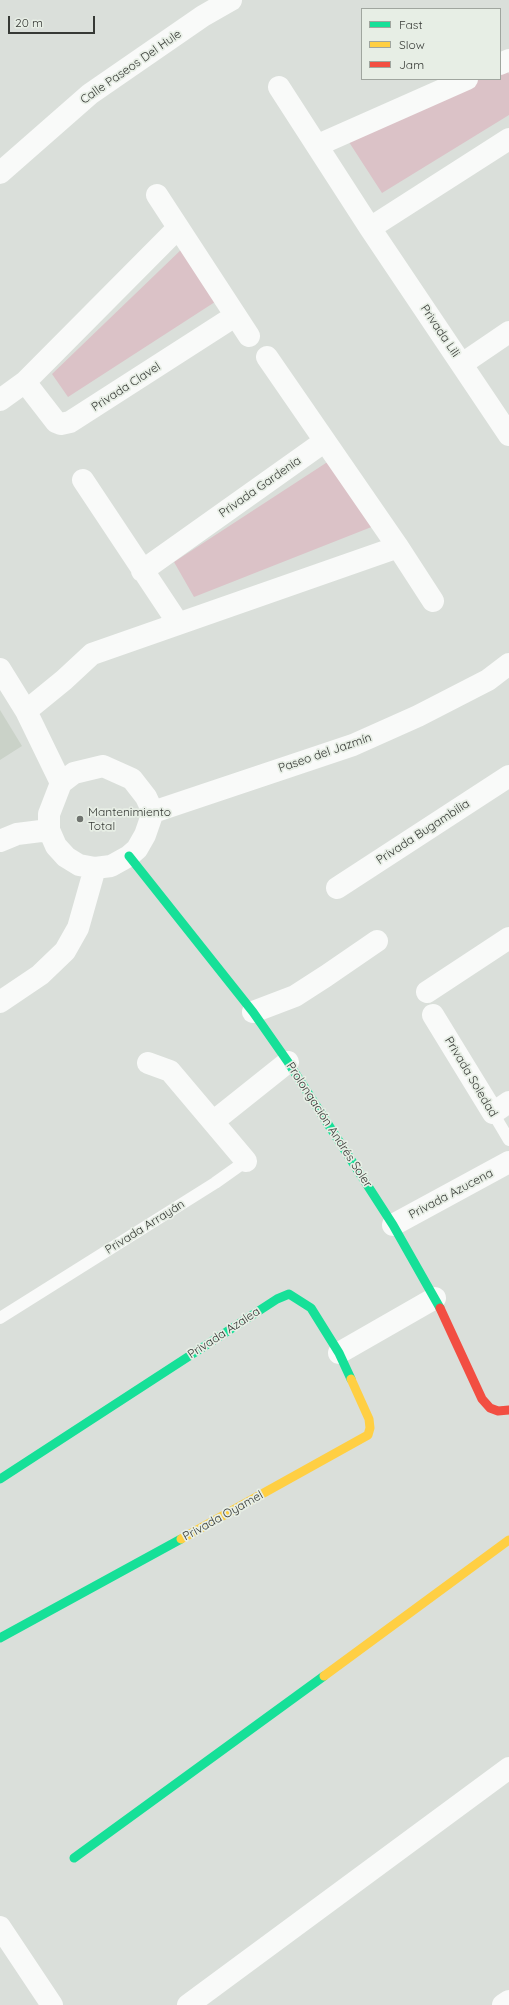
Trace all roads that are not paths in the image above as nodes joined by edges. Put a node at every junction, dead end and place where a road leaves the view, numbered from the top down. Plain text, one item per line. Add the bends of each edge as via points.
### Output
1 (231, 0) edge
2 (464, 80) edge
3 (279, 87) dead end
4 (509, 139) edge
5 (318, 145) junction
6 (0, 173) edge
7 (157, 195) dead end
8 (370, 228) junction
9 (177, 229) junction
10 (235, 316) junction
11 (509, 332) edge
12 (249, 336) dead end
13 (267, 357) dead end
14 (462, 364) junction
15 (25, 382) junction
16 (0, 400) edge
17 (509, 435) edge
18 (325, 441) junction
19 (83, 480) dead end
20 (398, 547) junction
21 (142, 571) junction
22 (433, 601) dead end
23 (178, 623) junction
24 (509, 664) edge
25 (0, 669) edge
26 (26, 711) junction
27 (509, 776) edge
28 (61, 783) junction
29 (153, 812) junction
30 (49, 830) junction
31 (0, 841) edge
32 (129, 856) junction
33 (95, 868) junction
34 (337, 888) dead end
35 (509, 938) edge
36 (377, 941) dead end
37 (427, 992) dead end
38 (0, 1002) edge
39 (253, 1012) junction
40 (433, 1015) dead end
41 (288, 1062) junction
42 (148, 1063) dead end
43 (501, 1108) edge
44 (214, 1121) junction
45 (509, 1140) edge
46 (246, 1161) joint
47 (509, 1162) edge
48 (393, 1225) junction
49 (435, 1298) junction
50 (0, 1318) edge
51 (339, 1353) junction
52 (509, 1410) edge
53 (0, 1479) edge
54 (509, 1540) edge
55 (0, 1638) edge
56 (509, 1768) edge
57 (74, 1858) dead end
58 (0, 1926) edge
59 (509, 2001) edge
60 (52, 2005) edge
61 (188, 2005) edge
62 (503, 2005) edge

1 - 6 street, Calle Paseos Del Hule via 203,16 90,94
2 - 5 street
3 - 5 street, Privada Lili
4 - 8 street
5 - 8 street, Privada Lili
7 - 9 street
8 - 14 street, Privada Lili
9 - 10 street
9 - 15 street
10 - 12 street
10 - 15 street, Privada Clavel via 70,422 56,422
11 - 14 street
13 - 18 street
14 - 17 street, Privada Lili
15 - 16 street
18 - 20 street
18 - 21 street, Privada Gardenia
19 - 21 street
20 - 22 street
20 - 23 street
21 - 23 street
23 - 26 street via 92,654
24 - 29 street, Paseo del Jazmín via 488,680 353,745
25 - 26 street
26 - 28 street
27 - 34 street, Privada Bugambilia
28 - 29 street via 74,773 103,766 132,779 146,797
28 - 30 street via 48,814
29 - 32 street via 146,835
30 - 31 street via 17,834
30 - 33 street via 56,846 66,857 79,865
32 - 33 street via 111,866
32 - 39 street, Prolongación Andrés Soler
33 - 38 street via 78,928 65,951 40,975
35 - 37 street
36 - 39 street via 294,996
39 - 41 street, Prolongación Andrés Soler
40 - 43 street, Privada Soledad
41 - 44 street
41 - 48 street, Prolongación Andrés Soler
42 - 44 street, Privada Arrayán via 170,1071
43 - 45 lane, Privada Soledad
44 - 46 street, Privada Arrayán
46 - 50 lane, Privada Arrayán
47 - 48 street, Privada Azucena
48 - 49 street, Prolongación Andrés Soler
49 - 51 street
49 - 52 street, Prolongación Andrés Soler via 482,1399 490,1408 498,1411
51 - 53 street, Privada Azalea via 311,1308 289,1294 277,1299
51 - 55 street, Privada Oyamel via 369,1419 368,1435
54 - 57 street
56 - 61 street
58 - 60 street
59 - 62 street

